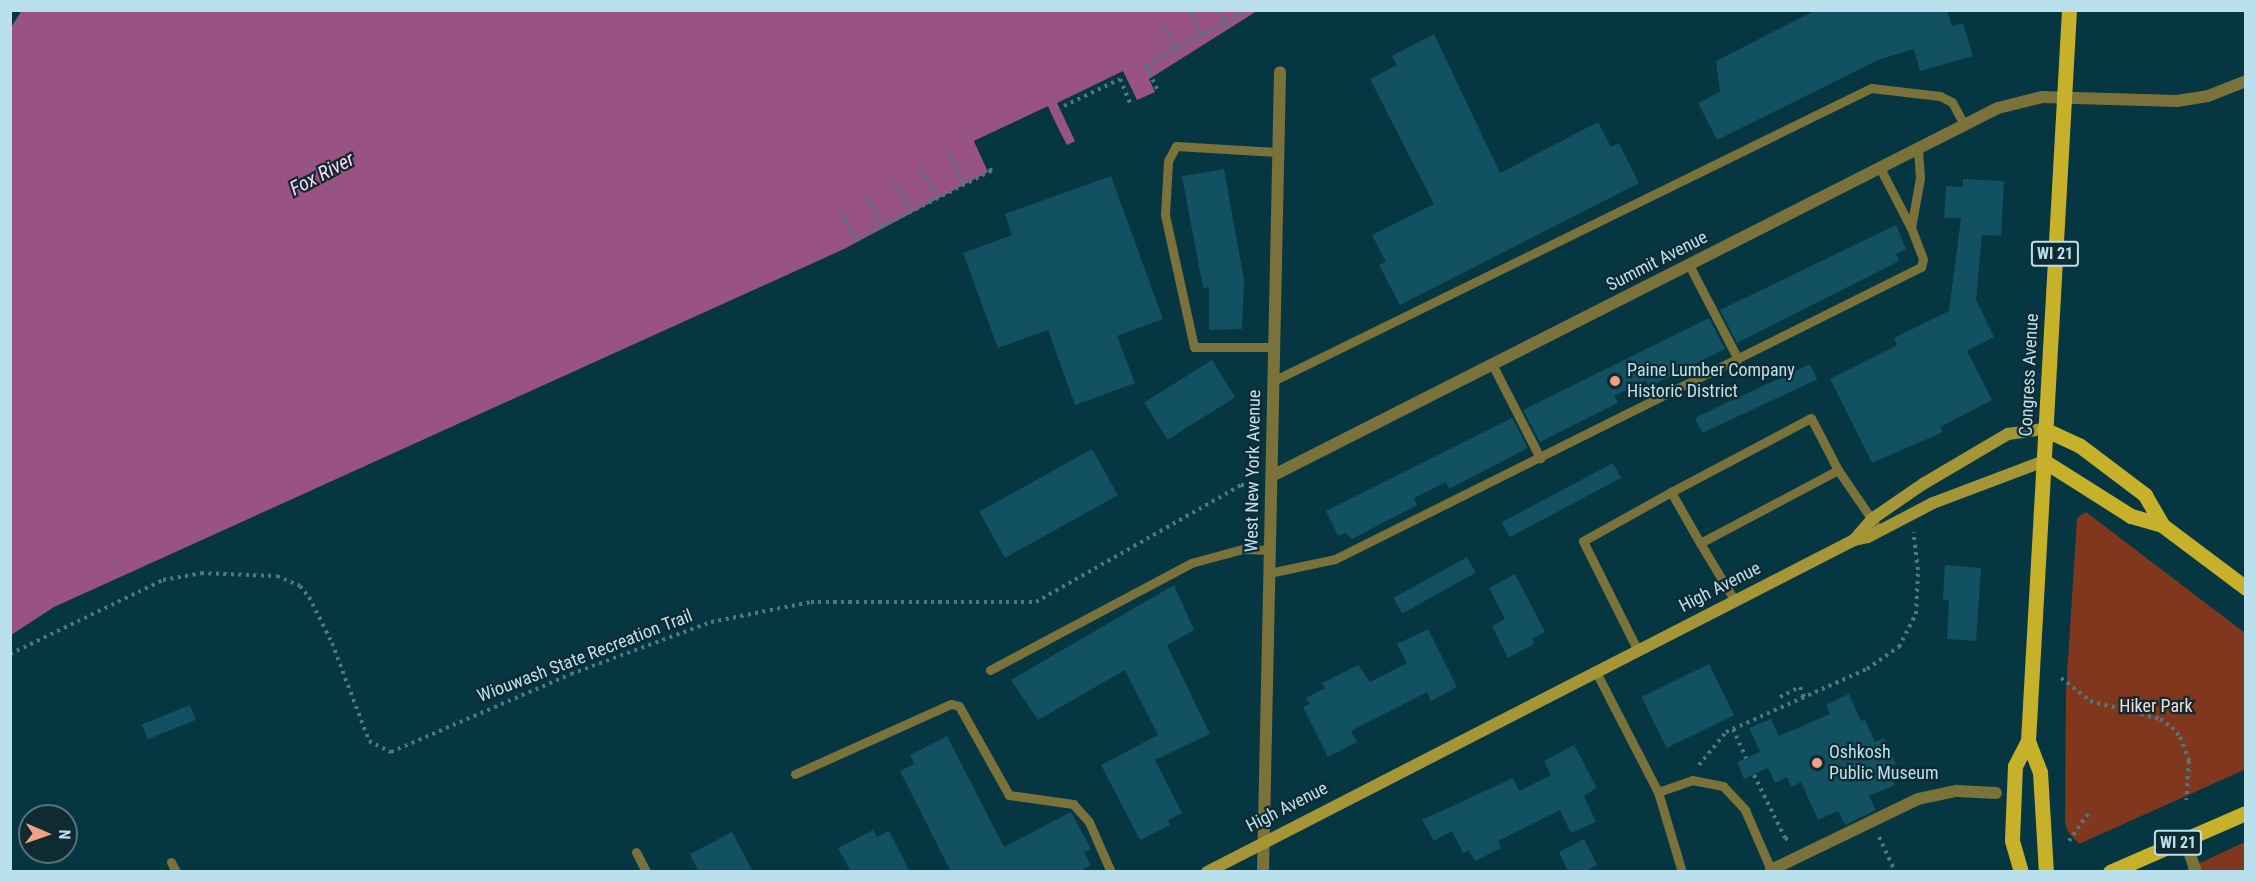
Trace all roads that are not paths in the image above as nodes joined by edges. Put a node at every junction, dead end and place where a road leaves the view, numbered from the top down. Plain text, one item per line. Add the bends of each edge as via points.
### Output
1 (2069, 10) edge
2 (1280, 72) dead end
3 (2246, 81) edge
4 (2064, 96) junction
5 (1964, 125) junction
6 (1918, 149) junction
7 (1278, 152) junction
8 (1880, 168) junction
9 (1911, 228) junction
10 (1689, 265) junction
11 (1274, 347) junction
12 (1738, 359) junction
13 (1492, 364) junction
14 (1273, 381) junction
15 (2044, 429) junction
16 (1540, 458) junction
17 (2044, 461) junction
18 (1838, 470) junction
19 (1272, 481) junction
20 (1671, 492) junction
21 (1872, 519) junction
22 (2162, 525) junction
23 (1880, 531) junction
24 (1854, 540) junction
25 (1700, 543) junction
26 (1270, 550) junction
27 (1269, 573) junction
28 (2246, 588) edge
29 (1735, 601) junction
30 (1638, 651) junction
31 (990, 670) dead end
32 (1596, 672) junction
33 (2028, 741) junction
34 (795, 774) dead end
35 (1658, 792) junction
36 (1995, 793) dead end
37 (2246, 813) edge
38 (2185, 840) junction
39 (1263, 841) junction
40 (636, 852) dead end
41 (171, 862) dead end
42 (1772, 871) edge
43 (176, 872) edge
44 (646, 872) edge
45 (1111, 872) edge
46 (1207, 872) edge
47 (1263, 872) edge
48 (1682, 872) edge
49 (2021, 872) edge
50 (2046, 872) edge
51 (2110, 872) edge
52 (2196, 872) edge

1 - 4 main road, Congress Avenue / WI 21
2 - 7 street, West New York Avenue
3 - 4 street, Summit Avenue via 2208,96 2176,101
4 - 5 street, Summit Avenue via 2028,97
4 - 15 main road, Congress Avenue / WI 21
5 - 6 street, Summit Avenue
5 - 14 lane via 1952,102 1940,96 1871,88
6 - 8 street, Summit Avenue
6 - 9 lane via 1920,178
7 - 11 street, West New York Avenue
7 - 11 lane via 1176,146 1168,161 1165,215 1194,347
8 - 9 lane
8 - 10 street, Summit Avenue
9 - 12 lane via 1923,259 1922,267
10 - 12 lane
10 - 13 street, Summit Avenue
11 - 14 street, West New York Avenue
12 - 16 lane
13 - 16 lane
13 - 19 street, Summit Avenue
14 - 19 street, West New York Avenue
15 - 17 main road, Congress Avenue / WI 21
15 - 21 main road via 2008,434
15 - 22 main road via 2079,445 2145,495
16 - 27 lane via 1335,559
17 - 22 main road via 2131,516
17 - 23 main road, High Avenue via 1933,503
17 - 33 main road, Congress Avenue / WI 21
18 - 20 lane via 1811,418
18 - 21 lane
18 - 25 lane
19 - 26 street, West New York Avenue
20 - 25 lane
20 - 30 lane via 1582,541
21 - 23 lane
21 - 24 main road
22 - 28 main road
23 - 24 main road, High Avenue
24 - 29 main road, High Avenue
25 - 29 lane
26 - 27 street, West New York Avenue
26 - 31 lane via 1243,549 1191,563
27 - 39 street, West New York Avenue
29 - 30 main road, High Avenue
30 - 32 main road, High Avenue
32 - 35 lane
32 - 39 main road, High Avenue
33 - 49 main road, Congress Avenue / WI 21 via 2015,766 2012,840
33 - 50 main road, Congress Avenue / WI 21 via 2040,772
34 - 45 lane via 951,704 959,706 1009,795 1073,804 1089,822
35 - 42 lane via 1692,780 1715,782 1738,799
35 - 48 lane
36 - 42 street via 1957,791 1918,799
37 - 38 main road, WI 21
38 - 51 main road, WI 21
38 - 52 street
39 - 46 main road, High Avenue
39 - 47 street, West New York Avenue
40 - 44 lane
41 - 43 lane

